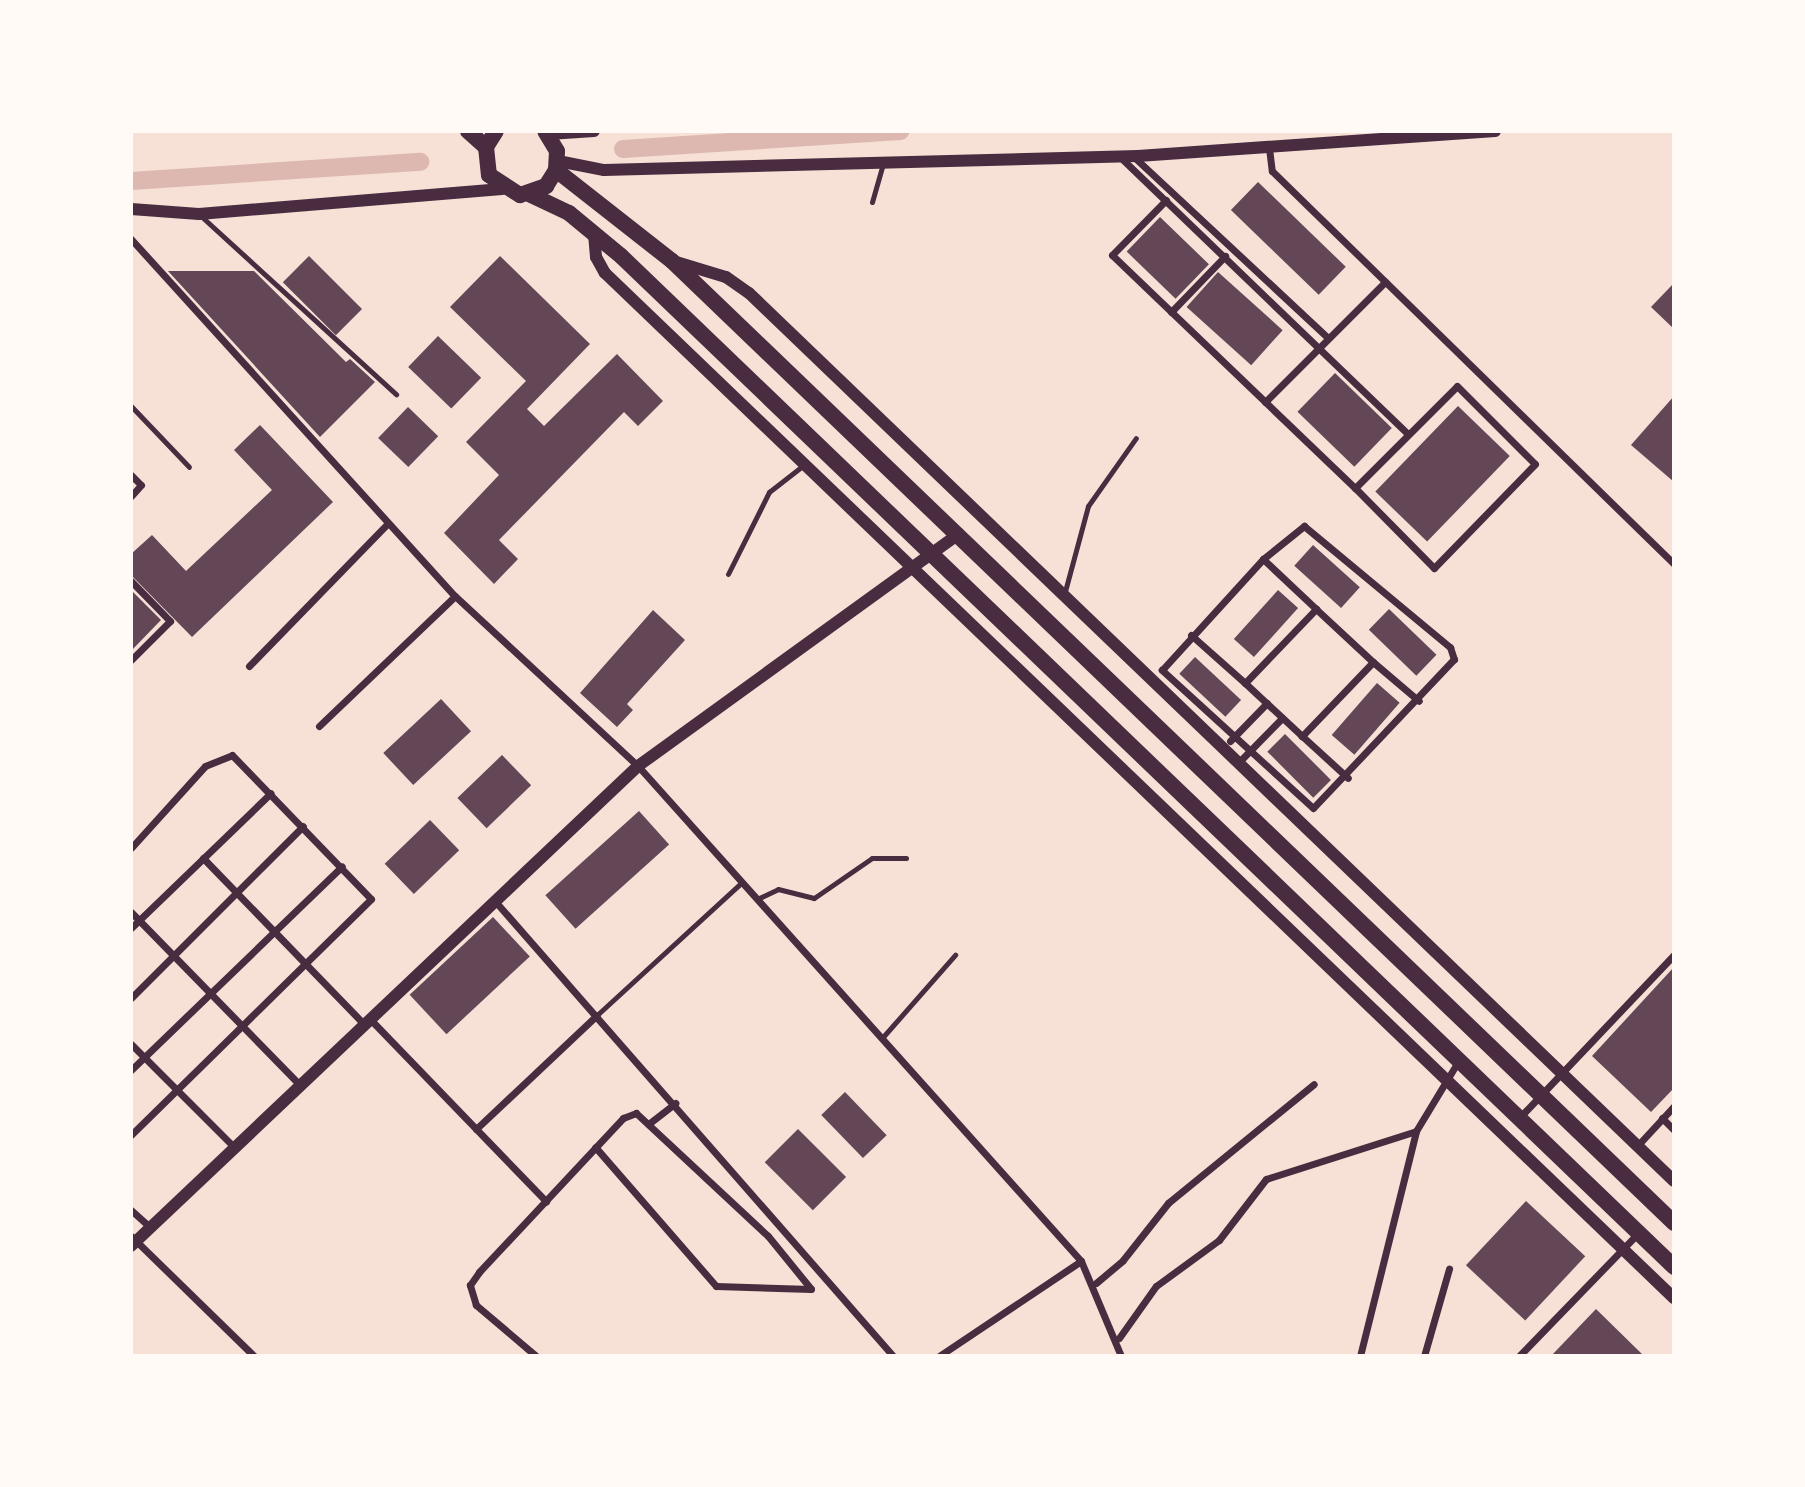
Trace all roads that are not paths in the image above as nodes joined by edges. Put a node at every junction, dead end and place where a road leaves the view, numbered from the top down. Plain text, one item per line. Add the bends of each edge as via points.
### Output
1 (468, 131) edge
2 (496, 131) edge
3 (594, 131) edge
4 (1495, 131) edge
5 (547, 133) edge
6 (486, 147) junction
7 (1269, 148) junction
8 (1119, 156) junction
9 (1132, 156) junction
10 (884, 161) junction
11 (557, 165) junction
12 (502, 189) junction
13 (529, 194) junction
14 (1166, 200) junction
15 (872, 202) dead end
16 (131, 209) edge
17 (199, 214) junction
18 (594, 234) junction
19 (131, 239) edge
20 (1224, 257) junction
21 (672, 261) junction
22 (1385, 282) junction
23 (1171, 312) junction
24 (1328, 338) junction
25 (1319, 347) junction
26 (396, 394) dead end
27 (1265, 402) junction
28 (131, 406) edge
29 (1408, 434) junction
30 (1136, 439) dead end
31 (805, 464) junction
32 (189, 467) dead end
33 (131, 475) edge
34 (1355, 488) junction
35 (131, 496) edge
36 (388, 523) junction
37 (959, 534) junction
38 (936, 553) junction
39 (1263, 559) junction
40 (1674, 564) edge
41 (914, 569) junction
42 (728, 574) dead end
43 (131, 581) edge
44 (455, 596) junction
45 (1063, 597) junction
46 (1316, 609) junction
47 (1191, 635) junction
48 (131, 660) edge
49 (1373, 662) junction
50 (249, 666) dead end
51 (1245, 683) junction
52 (1419, 701) junction
53 (1267, 703) junction
54 (1282, 718) junction
55 (319, 726) dead end
56 (1302, 736) junction
57 (1233, 738) junction
58 (1223, 749) junction
59 (1248, 752) junction
60 (1238, 763) junction
61 (638, 766) junction
62 (1348, 778) junction
63 (271, 793) junction
64 (303, 827) junction
65 (131, 848) edge
66 (203, 858) junction
67 (906, 858) dead end
68 (342, 866) junction
69 (742, 882) junction
70 (237, 893) junction
71 (494, 899) junction
72 (757, 899) junction
73 (131, 912) edge
74 (140, 920) junction
75 (131, 928) edge
76 (274, 932) junction
77 (174, 955) junction
78 (1674, 955) edge
79 (955, 956) dead end
80 (307, 965) junction
81 (211, 993) junction
82 (131, 998) edge
83 (597, 1015) junction
84 (365, 1019) junction
85 (242, 1025) junction
86 (882, 1038) junction
87 (131, 1044) edge
88 (145, 1058) junction
89 (1460, 1060) junction
90 (131, 1070) edge
91 (1561, 1073) junction
92 (1447, 1079) junction
93 (298, 1083) junction
94 (1314, 1084) dead end
95 (177, 1090) junction
96 (1541, 1094) junction
97 (675, 1103) junction
98 (1674, 1106) edge
99 (1519, 1117) junction
100 (1662, 1118) junction
101 (651, 1122) junction
102 (476, 1129) junction
103 (1674, 1129) edge
104 (1416, 1131) junction
105 (131, 1135) edge
106 (232, 1145) junction
107 (1638, 1145) junction
108 (596, 1147) junction
109 (1674, 1181) edge
110 (546, 1201) junction
111 (131, 1210) edge
112 (1674, 1223) edge
113 (151, 1228) junction
114 (1639, 1233) junction
115 (133, 1241) edge
116 (1623, 1248) junction
117 (1081, 1261) junction
118 (1674, 1267) edge
119 (1449, 1269) dead end
120 (1096, 1283) junction
121 (1674, 1298) edge
122 (1119, 1338) junction
123 (254, 1356) edge
124 (536, 1356) edge
125 (893, 1356) edge
126 (939, 1356) edge
127 (1121, 1356) edge
128 (1360, 1356) edge
129 (1424, 1356) edge
130 (1519, 1356) edge

1 - 6 main road
2 - 6 main road
3 - 5 street
4 - 7 street
5 - 11 main road
6 - 12 main road via 489,175
7 - 9 street
7 - 22 street via 1272,171
8 - 9 street
8 - 10 street
8 - 14 street
9 - 24 street
10 - 11 street via 604,170
10 - 15 lane
11 - 13 main road
11 - 21 main road
12 - 13 main road
12 - 17 street
13 - 18 main road
14 - 20 street
14 - 23 street via 1112,255
16 - 17 street
17 - 26 lane
18 - 31 street via 596,257 605,273
18 - 38 main road
19 - 36 street
20 - 23 street
20 - 25 street
21 - 37 main road
21 - 45 street via 726,277 750,293
22 - 24 street
22 - 40 street
23 - 27 street
24 - 25 street
25 - 27 street
25 - 29 street
27 - 34 street
28 - 32 lane
29 - 34 street
29 - 34 street via 1457,386 1535,464 1434,568
30 - 45 lane via 1088,506
31 - 41 street
31 - 42 lane via 769,492
33 - 35 street via 141,485
36 - 44 street
36 - 50 street
37 - 38 street
37 - 96 main road
38 - 41 street
38 - 89 main road
39 - 46 street
39 - 47 street
39 - 52 street via 1290,532 1304,526 1315,531 1450,647 1450,670
41 - 61 street
41 - 92 street
43 - 48 street via 170,621
44 - 55 street
44 - 61 street
45 - 58 street
46 - 49 street
46 - 51 street
47 - 51 street
47 - 57 street via 1165,662 1166,679
49 - 52 street
49 - 56 street
51 - 53 street
52 - 62 street
53 - 54 street
53 - 57 street
54 - 56 street
54 - 59 street
56 - 62 street
57 - 58 street
57 - 59 street
58 - 60 street
59 - 60 street
59 - 62 street via 1313,808
60 - 91 street
61 - 69 street
61 - 71 street
63 - 64 street
63 - 65 street via 232,755 216,758
63 - 66 street
64 - 68 street
64 - 70 street
66 - 70 street
66 - 74 street
67 - 72 lane via 872,858 814,898 778,889
68 - 76 street
68 - 80 street via 371,904
69 - 72 street
69 - 83 lane
70 - 76 street
70 - 77 street
71 - 83 street
71 - 84 street
72 - 86 street
73 - 74 street
74 - 75 street
74 - 77 street
76 - 80 street
76 - 81 street
77 - 81 street
77 - 82 street
78 - 91 street
79 - 86 lane
80 - 84 street
80 - 85 street
81 - 85 street
81 - 88 street
83 - 97 street
83 - 102 street
84 - 93 street
84 - 102 street
85 - 93 street
85 - 95 street
86 - 117 street
87 - 88 street
88 - 90 street
88 - 95 street
89 - 92 street
89 - 99 main road
91 - 96 street
91 - 107 street
92 - 104 street
92 - 116 street
93 - 106 street
94 - 120 street via 1168,1203 1123,1260
95 - 105 street
95 - 106 street
96 - 99 street
96 - 112 main road
97 - 101 street
97 - 125 street
98 - 100 street
99 - 114 main road
100 - 103 street
100 - 107 street
101 - 108 street via 636,1113 622,1118
101 - 108 street via 768,1236 811,1289 716,1286
102 - 110 street
104 - 122 street via 1266,1179 1219,1240 1156,1286
104 - 128 street
106 - 113 street
107 - 109 street
108 - 110 street
110 - 124 street via 478,1272 469,1295
111 - 113 street
113 - 115 street
114 - 116 street
114 - 118 main road
115 - 123 street
116 - 121 street
116 - 130 street
117 - 120 street
117 - 126 street
119 - 129 street
120 - 122 street
122 - 127 street

